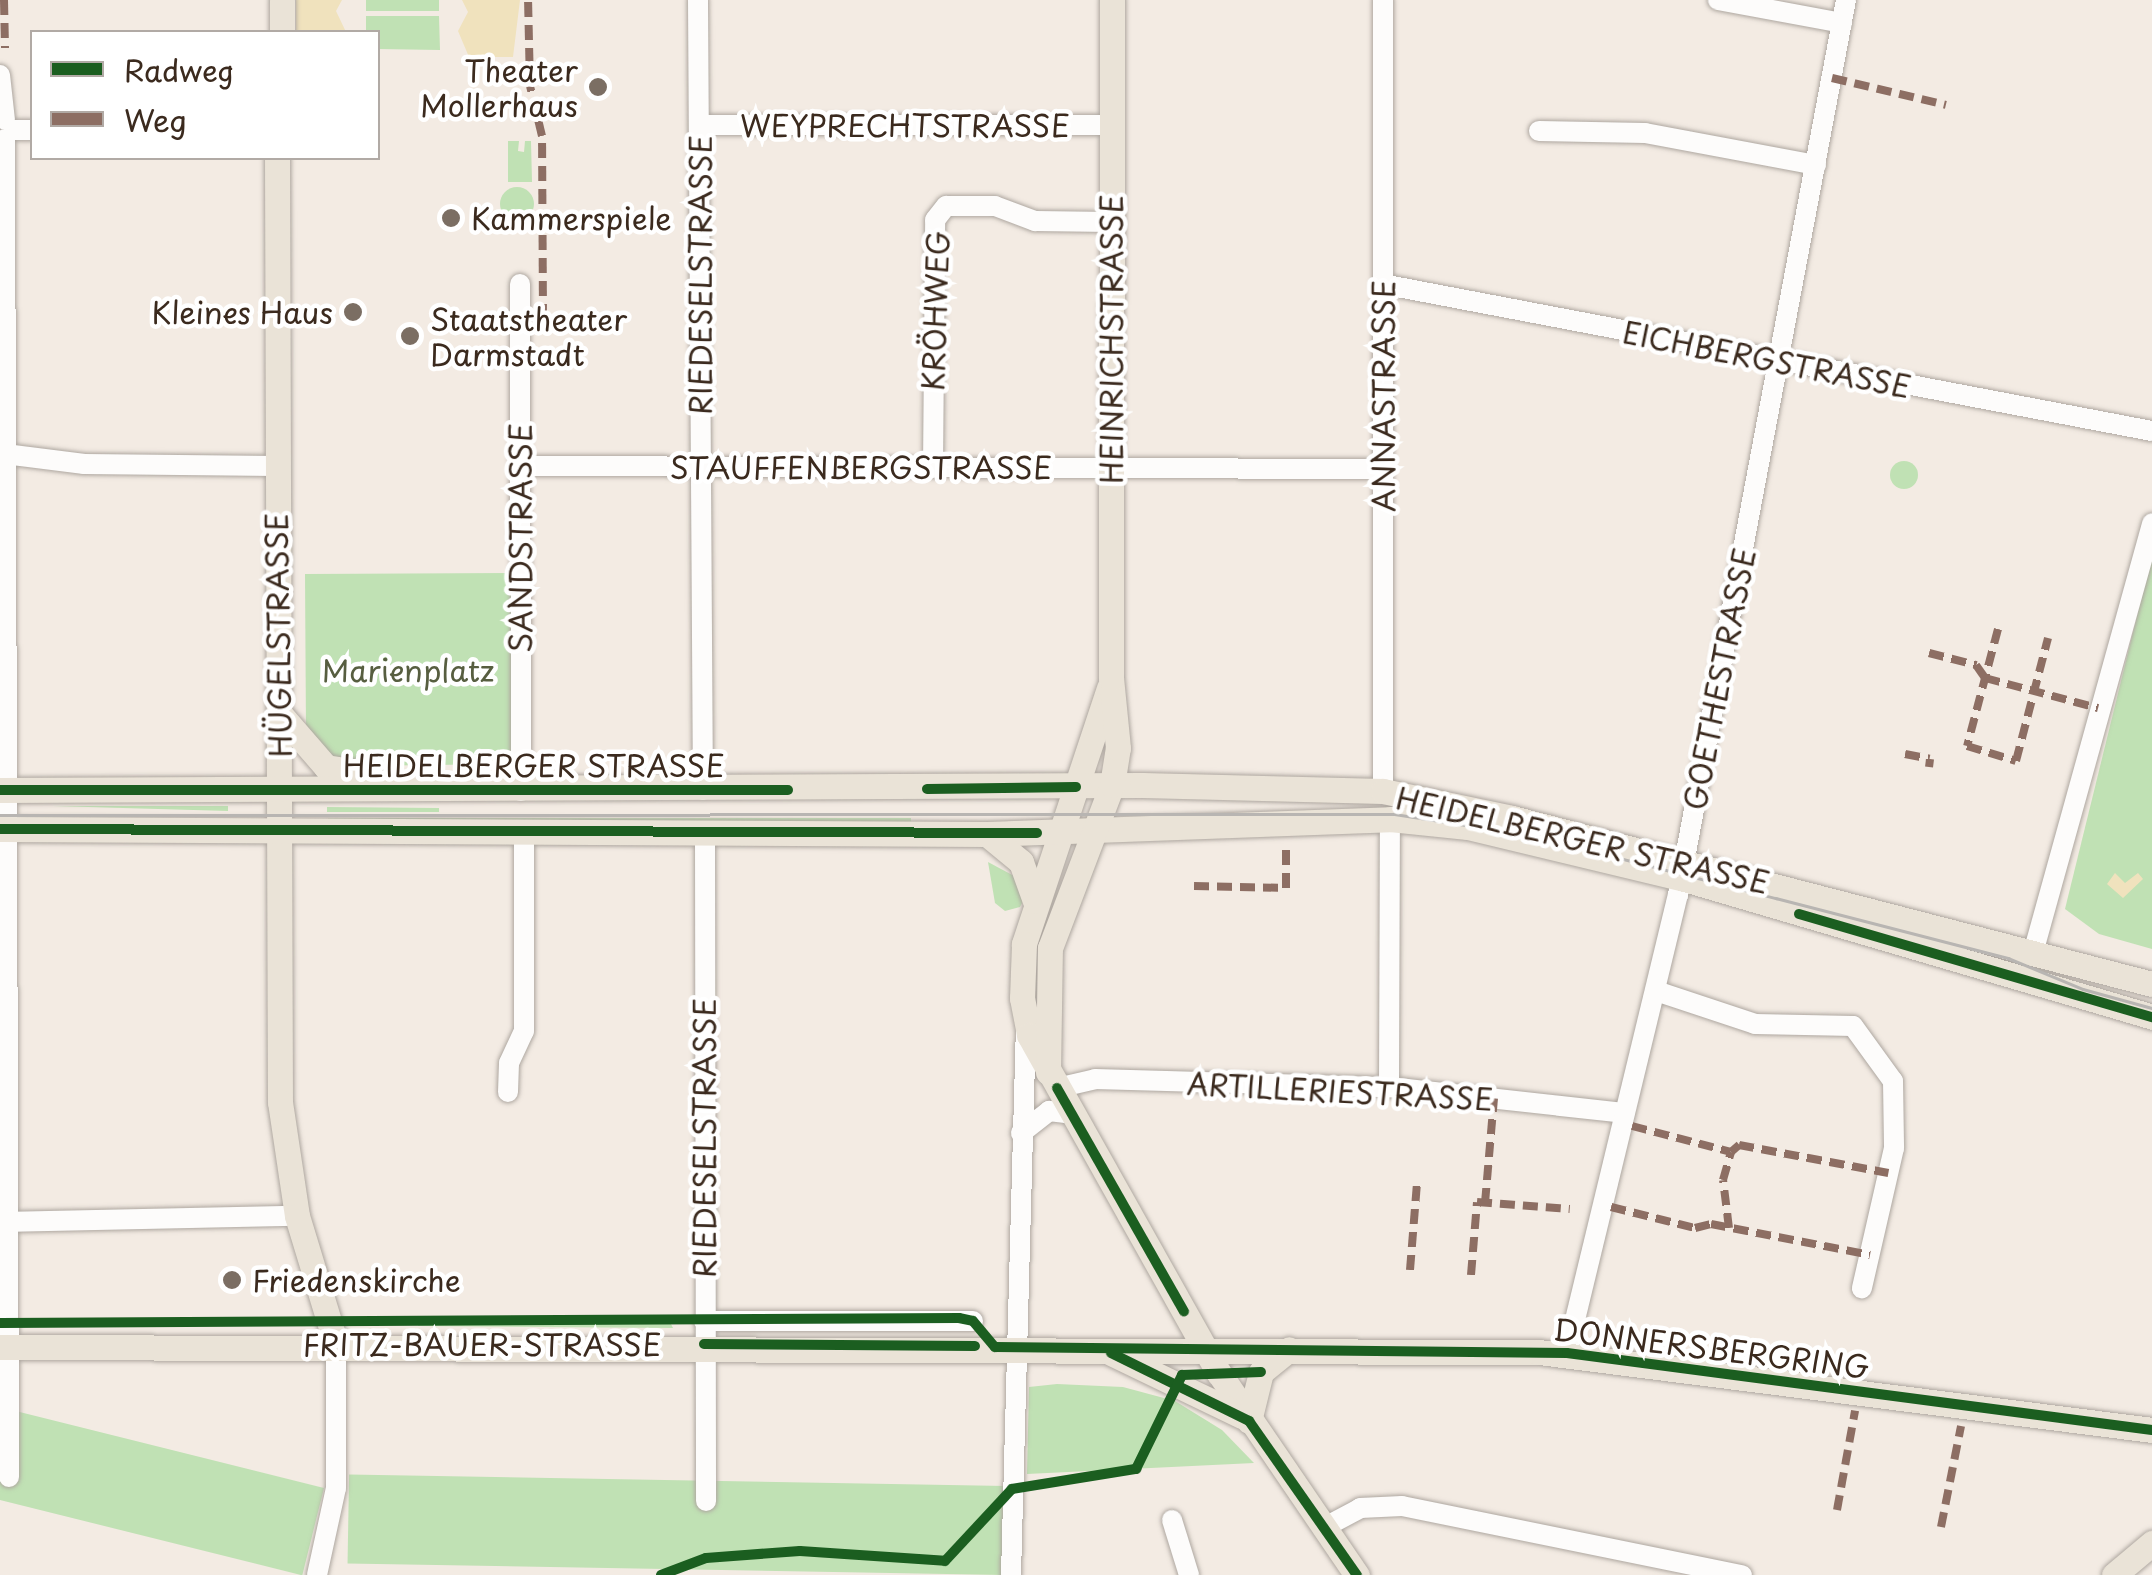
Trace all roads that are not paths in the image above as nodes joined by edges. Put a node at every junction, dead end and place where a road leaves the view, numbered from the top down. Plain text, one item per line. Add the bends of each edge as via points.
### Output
1 (282, 0) edge
2 (698, 0) edge
3 (1112, 0) edge
4 (1382, 0) edge
5 (1718, 0) edge
6 (1846, 0) edge
7 (1842, 24) junction
8 (282, 30) edge
9 (2, 75) edge
10 (699, 125) junction
11 (1112, 125) junction
12 (9, 130) edge
13 (1539, 131) dead end
14 (277, 160) edge
15 (1816, 165) junction
16 (1112, 222) junction
17 (520, 284) dead end
18 (1382, 284) junction
19 (1780, 363) junction
20 (2152, 431) edge
21 (4, 445) edge
22 (275, 466) junction
23 (520, 466) junction
24 (701, 466) junction
25 (933, 468) junction
26 (1111, 468) junction
27 (1383, 469) junction
28 (2152, 523) edge
29 (1111, 678) junction
30 (280, 714) junction
31 (1112, 785) junction
32 (1076, 787) junction
33 (445, 789) junction
34 (3, 790) edge
35 (281, 790) junction
36 (703, 790) junction
37 (521, 791) junction
38 (1383, 791) junction
39 (1390, 819) junction
40 (3, 829) edge
41 (1096, 831) junction
42 (281, 832) junction
43 (1060, 832) junction
44 (524, 834) junction
45 (987, 834) junction
46 (705, 835) junction
47 (1682, 870) junction
48 (1035, 902) junction
49 (2033, 953) junction
50 (2026, 980) junction
51 (2152, 984) edge
52 (1656, 991) junction
53 (2152, 1018) edge
54 (1026, 1022) junction
55 (1053, 1080) junction
56 (1389, 1087) junction
57 (508, 1092) dead end
58 (1072, 1114) junction
59 (1624, 1114) junction
60 (1021, 1133) junction
61 (297, 1216) junction
62 (2, 1222) edge
63 (1862, 1288) dead end
64 (973, 1322) dead end
65 (704, 1332) junction
66 (336, 1344) junction
67 (3, 1347) edge
68 (1015, 1347) junction
69 (1098, 1348) junction
70 (1204, 1348) junction
71 (1288, 1348) junction
72 (1567, 1353) junction
73 (1249, 1421) junction
74 (2152, 1430) edge
75 (9, 1477) dead end
76 (706, 1500) dead end
77 (1172, 1520) dead end
78 (1325, 1527) junction
79 (2152, 1543) edge
80 (317, 1575) edge
81 (1011, 1575) edge
82 (1189, 1575) edge
83 (1356, 1575) edge
84 (1742, 1575) edge
85 (2114, 1575) edge

1 - 8 main road
2 - 10 street, RIEDESELSTRASSE
3 - 11 main road, HEINRICHSTRASSE
4 - 18 street, ANNASTRASSE
5 - 7 street
6 - 7 street, GOETHESTRASSE
7 - 15 street, GOETHESTRASSE
9 - 12 street
10 - 11 street, WEYPRECHTSTRASSE
10 - 24 street, RIEDESELSTRASSE
11 - 16 main road, HEINRICHSTRASSE
12 - 21 street
13 - 15 street via 1645,134
14 - 22 main road, HÜGELSTRASSE
15 - 19 street, GOETHESTRASSE
16 - 25 street, KRÖHWEG via 1035,221 995,206 946,206 935,220
16 - 26 main road, HEINRICHSTRASSE
17 - 23 street, SANDSTRASSE
18 - 19 street, EICHBERGSTRASSE
18 - 27 street, ANNASTRASSE
19 - 20 street, EICHBERGSTRASSE
19 - 47 street, GOETHESTRASSE
21 - 22 street via 84,464
21 - 34 street
22 - 30 main road, HÜGELSTRASSE
23 - 24 street, STAUFFENBERGSTRASSE
23 - 37 street, SANDSTRASSE
24 - 25 street, STAUFFENBERGSTRASSE
24 - 36 street, RIEDESELSTRASSE
25 - 26 street, STAUFFENBERGSTRASSE
26 - 27 street, STAUFFENBERGSTRASSE
26 - 29 main road, HEINRICHSTRASSE
27 - 38 street, ANNASTRASSE
28 - 49 street
29 - 31 main road, HEINRICHSTRASSE via 1119,718
29 - 32 main road, HEINRICHSTRASSE
30 - 33 main road via 300,744 340,774 418,776
30 - 35 main road, HÜGELSTRASSE
31 - 32 main road, HEIDELBERGER STRASSE
31 - 38 main road, HEIDELBERGER STRASSE
31 - 41 main road, HEINRICHSTRASSE
32 - 36 main road, HEIDELBERGER STRASSE
32 - 43 main road, HEINRICHSTRASSE
33 - 35 main road, HEIDELBERGER STRASSE
33 - 37 main road, HEIDELBERGER STRASSE
34 - 35 main road, HEIDELBERGER STRASSE
34 - 40 street
35 - 42 main road, HÜGELSTRASSE
36 - 37 main road, HEIDELBERGER STRASSE
38 - 47 main road, HEIDELBERGER STRASSE
39 - 41 main road, HEIDELBERGER STRASSE
39 - 47 main road, HEIDELBERGER STRASSE via 1468,827
39 - 56 street
40 - 42 main road, HEIDELBERGER STRASSE
40 - 62 street
41 - 43 main road, HEIDELBERGER STRASSE
41 - 55 main road, HEINRICHSTRASSE via 1050,948
42 - 44 main road, HEIDELBERGER STRASSE
42 - 61 main road, HÜGELSTRASSE via 280,1102
43 - 45 main road, HEIDELBERGER STRASSE
43 - 48 main road, HEINRICHSTRASSE
44 - 46 main road, HEIDELBERGER STRASSE
44 - 57 street via 524,1031 508,1063
45 - 46 main road, HEIDELBERGER STRASSE
45 - 48 main road via 1020,862
46 - 65 street, RIEDESELSTRASSE
47 - 49 main road, HEIDELBERGER STRASSE
47 - 50 main road, HEIDELBERGER STRASSE
47 - 52 street, GOETHESTRASSE
48 - 54 main road, HEINRICHSTRASSE via 1021,979
49 - 50 main road
49 - 51 main road, HEIDELBERGER STRASSE
50 - 53 main road, HEIDELBERGER STRASSE
52 - 59 street, GOETHESTRASSE
52 - 63 street via 1756,1024 1853,1026 1894,1081 1894,1148
54 - 55 main road, HEINRICHSTRASSE
54 - 60 street
55 - 56 street, ARTILLERIESTRASSE
55 - 58 main road, HEINRICHSTRASSE
56 - 59 street, ARTILLERIESTRASSE
58 - 60 street via 1049,1111
58 - 70 main road, HEINRICHSTRASSE
59 - 72 street, GOETHESTRASSE
60 - 68 street
61 - 62 street
61 - 66 main road, HÜGELSTRASSE
62 - 67 street
64 - 65 street, FRITZ-BAUER-STRASSE
65 - 66 main road, FRITZ-BAUER-STRASSE
65 - 68 main road, FRITZ-BAUER-STRASSE
65 - 76 street, RIEDESELSTRASSE
66 - 67 main road, FRITZ-BAUER-STRASSE
66 - 80 street via 336,1488
67 - 75 street
68 - 69 main road, FRITZ-BAUER-STRASSE
68 - 81 street
69 - 70 main road, FRITZ-BAUER-STRASSE
69 - 73 main road
70 - 71 main road, DONNERSBERGRING
70 - 73 main road, HEINRICHSTRASSE
71 - 72 main road, DONNERSBERGRING
71 - 73 main road via 1261,1372
72 - 74 main road, DONNERSBERGRING
73 - 78 main road, HEINRICHSTRASSE
77 - 82 street
78 - 83 main road, HEINRICHSTRASSE
78 - 84 street via 1360,1508 1402,1506
79 - 85 main road

